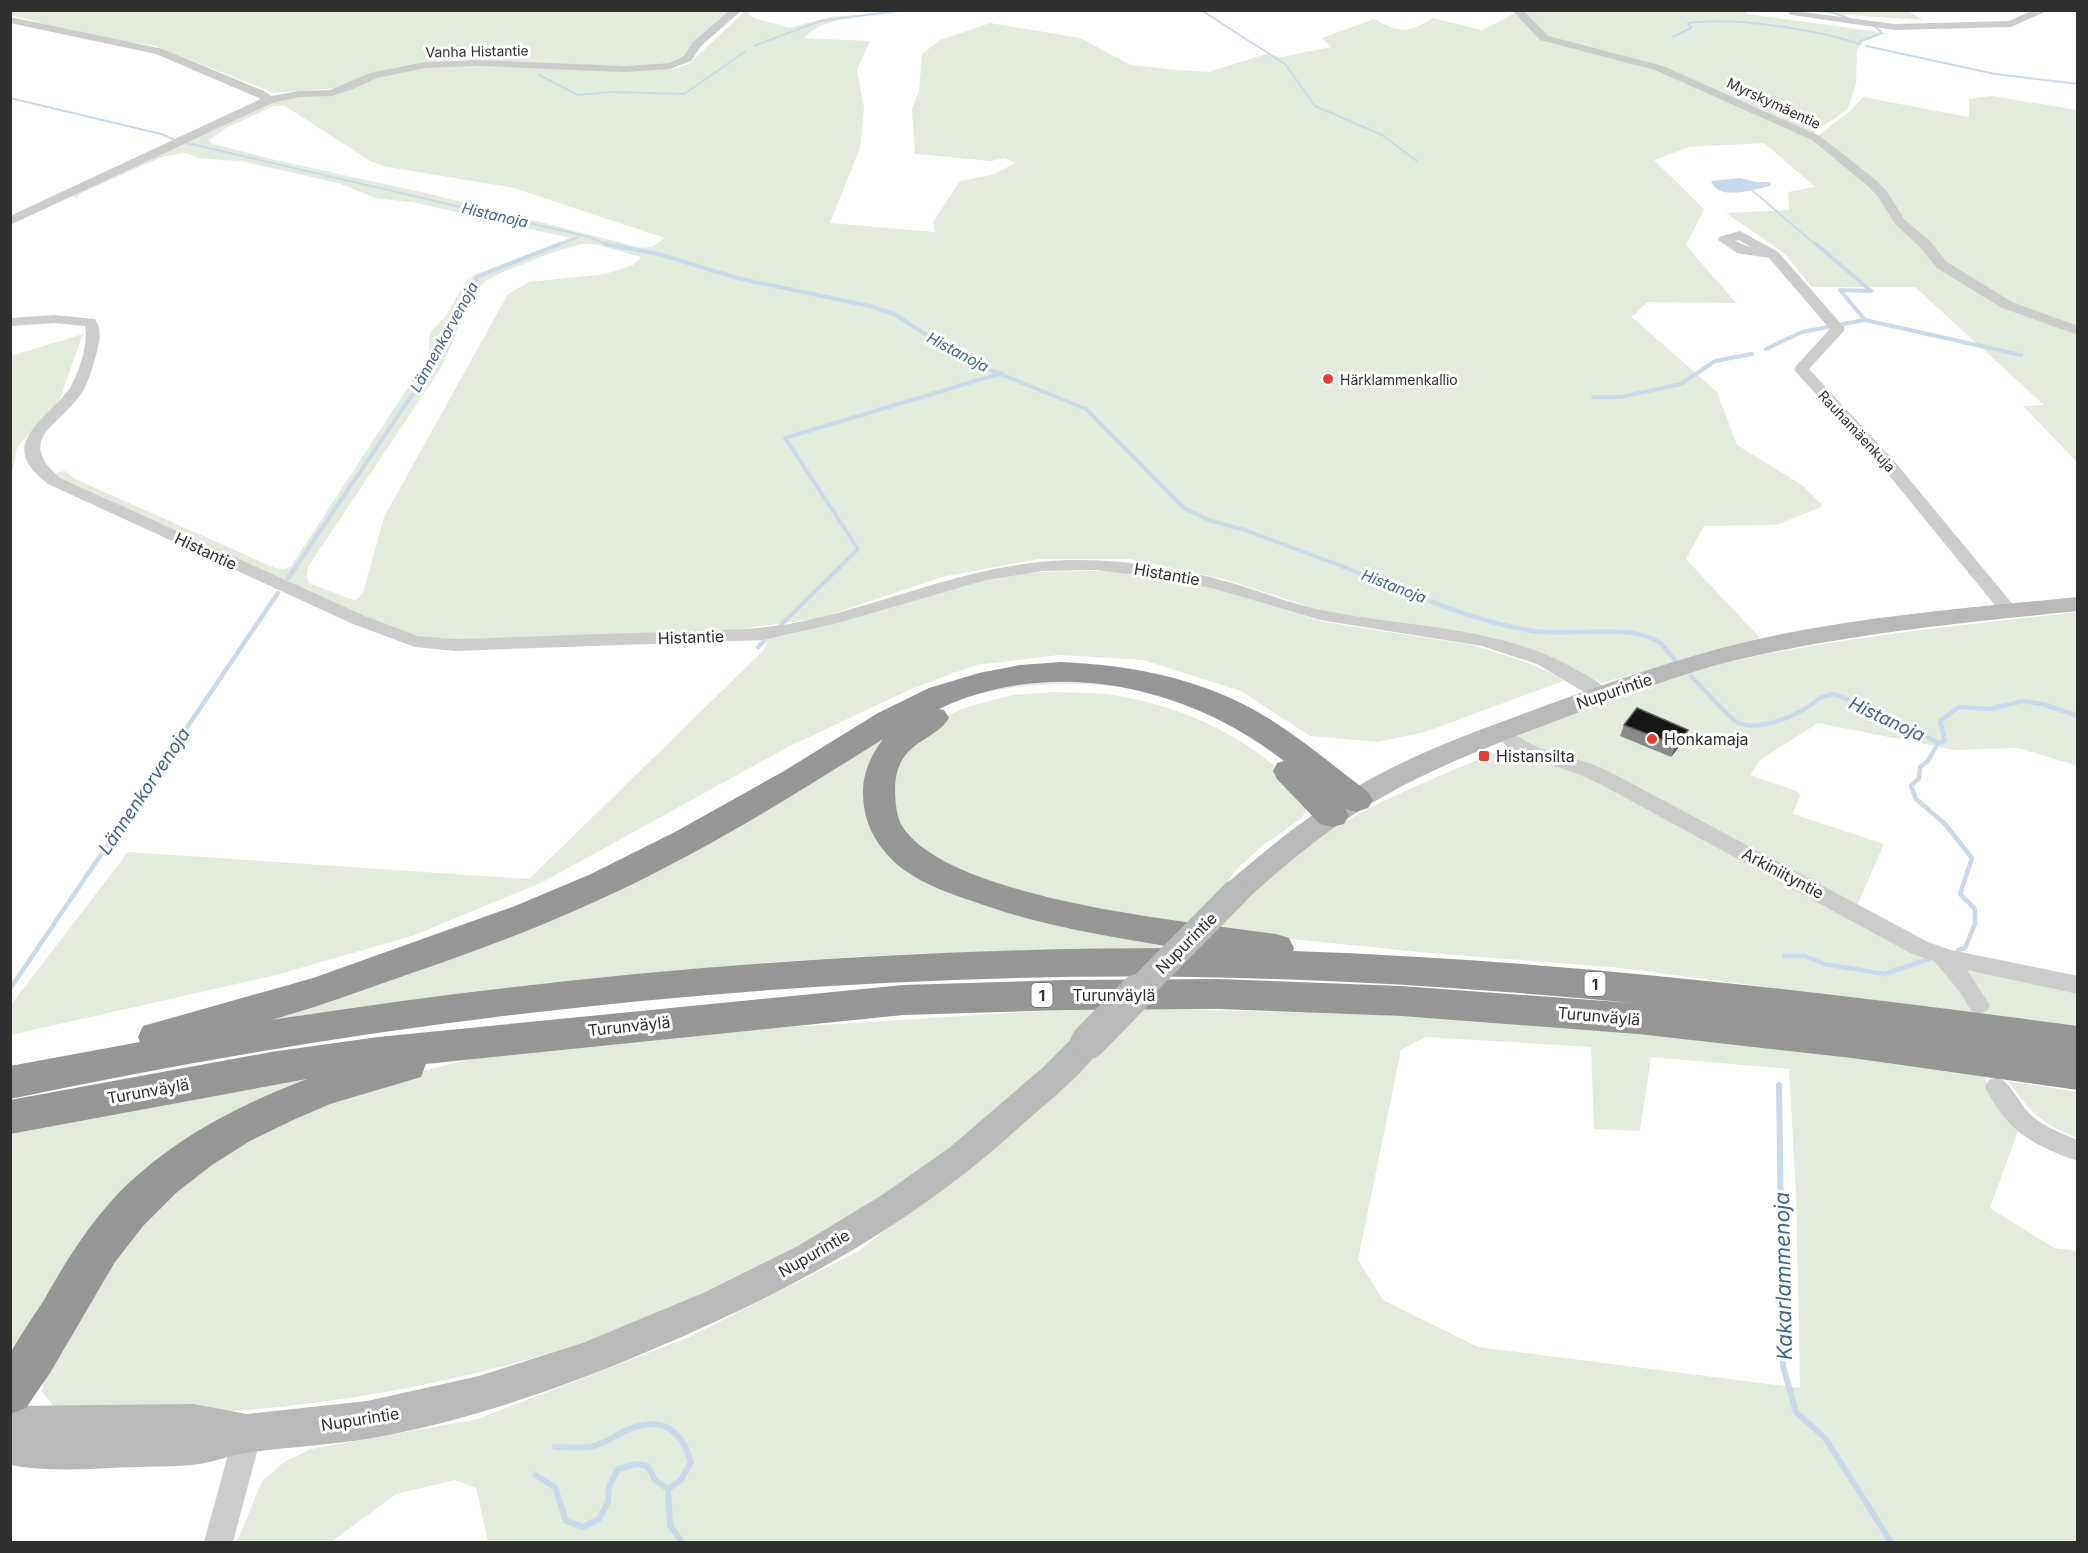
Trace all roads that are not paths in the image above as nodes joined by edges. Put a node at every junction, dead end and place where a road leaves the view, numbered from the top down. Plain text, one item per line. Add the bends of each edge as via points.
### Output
1 (737, 10) edge
2 (1517, 10) edge
3 (2044, 10) edge
4 (1792, 12) edge
5 (10, 20) edge
6 (269, 100) junction
7 (10, 221) edge
8 (1773, 255) dead end
9 (10, 322) edge
10 (2078, 331) edge
11 (2078, 604) edge
12 (2009, 611) junction
13 (1601, 694) junction
14 (1500, 733) junction
15 (1344, 808) junction
16 (1942, 955) junction
17 (1413, 971) junction
18 (2078, 985) edge
19 (1979, 1005) dead end
20 (507, 1038) junction
21 (2078, 1042) edge
22 (2078, 1074) edge
23 (16, 1082) edge
24 (1997, 1087) dead end
25 (10, 1118) edge
26 (2078, 1151) edge
27 (10, 1392) edge
28 (10, 1425) edge
29 (248, 1433) junction
30 (10, 1446) edge
31 (218, 1542) edge

1 - 6 street, Vanha Histantie via 697,44 687,59 670,66 624,69 487,63 426,65 374,75 331,93
2 - 10 street, Myrskymäentie via 1544,38 1659,68 1816,138 1873,184 1899,221 1942,265 2007,304
3 - 4 street via 2011,24 1895,27
5 - 6 street via 159,51
6 - 7 street, Vanha Histantie
8 - 12 street, Rauhamäenkuja via 1838,329 1801,369 1889,465
9 - 13 street, Histantie via 69,319 93,326 80,382 35,436 30,448 32,461 40,471 54,481 358,620 415,641 455,645 763,634 817,624 975,578 1019,569 1084,565 1195,578 1333,618 1501,646 1574,675
11 - 12 main road, Nupurintie
12 - 13 main road, Nupurintie via 1819,635 1755,648
13 - 14 main road, Nupurintie
14 - 15 main road, Nupurintie via 1401,775
14 - 16 street, Arkiniityntie via 1531,754 1586,769 1920,948
15 - 17 highway via 1256,745 1177,704 1106,691 1057,688 979,699 918,725 898,741 879,785 882,821 891,836 927,867 971,888 1075,916
15 - 23 highway via 1268,732 1222,706 1180,690 1141,680 1067,673 988,681 949,692 904,712 702,832 576,895 453,944 299,997
15 - 29 main road, Nupurintie, bridge via 1236,893 1046,1083 961,1158 894,1206 811,1257 716,1305 587,1359 479,1395 367,1420
16 - 18 street, Arkiniityntie
16 - 19 street
17 - 21 highway, Turunväylä / 1 via 1635,987
17 - 23 highway, Turunväylä / 1 via 1305,965 1062,963 903,968 703,982 516,1000 287,1032
20 - 22 highway, Turunväylä / 1 via 903,1000 1218,994 1401,1001 1638,1019 1852,1042
20 - 25 highway, Turunväylä / 1 via 271,1068
20 - 27 highway via 465,1053 332,1087 223,1135 184,1161 144,1196 100,1247
24 - 26 street via 2011,1113 2030,1131
28 - 29 main road, Nupurintie via 193,1423
29 - 30 main road, Nupurintie via 176,1447 73,1450
29 - 31 street

